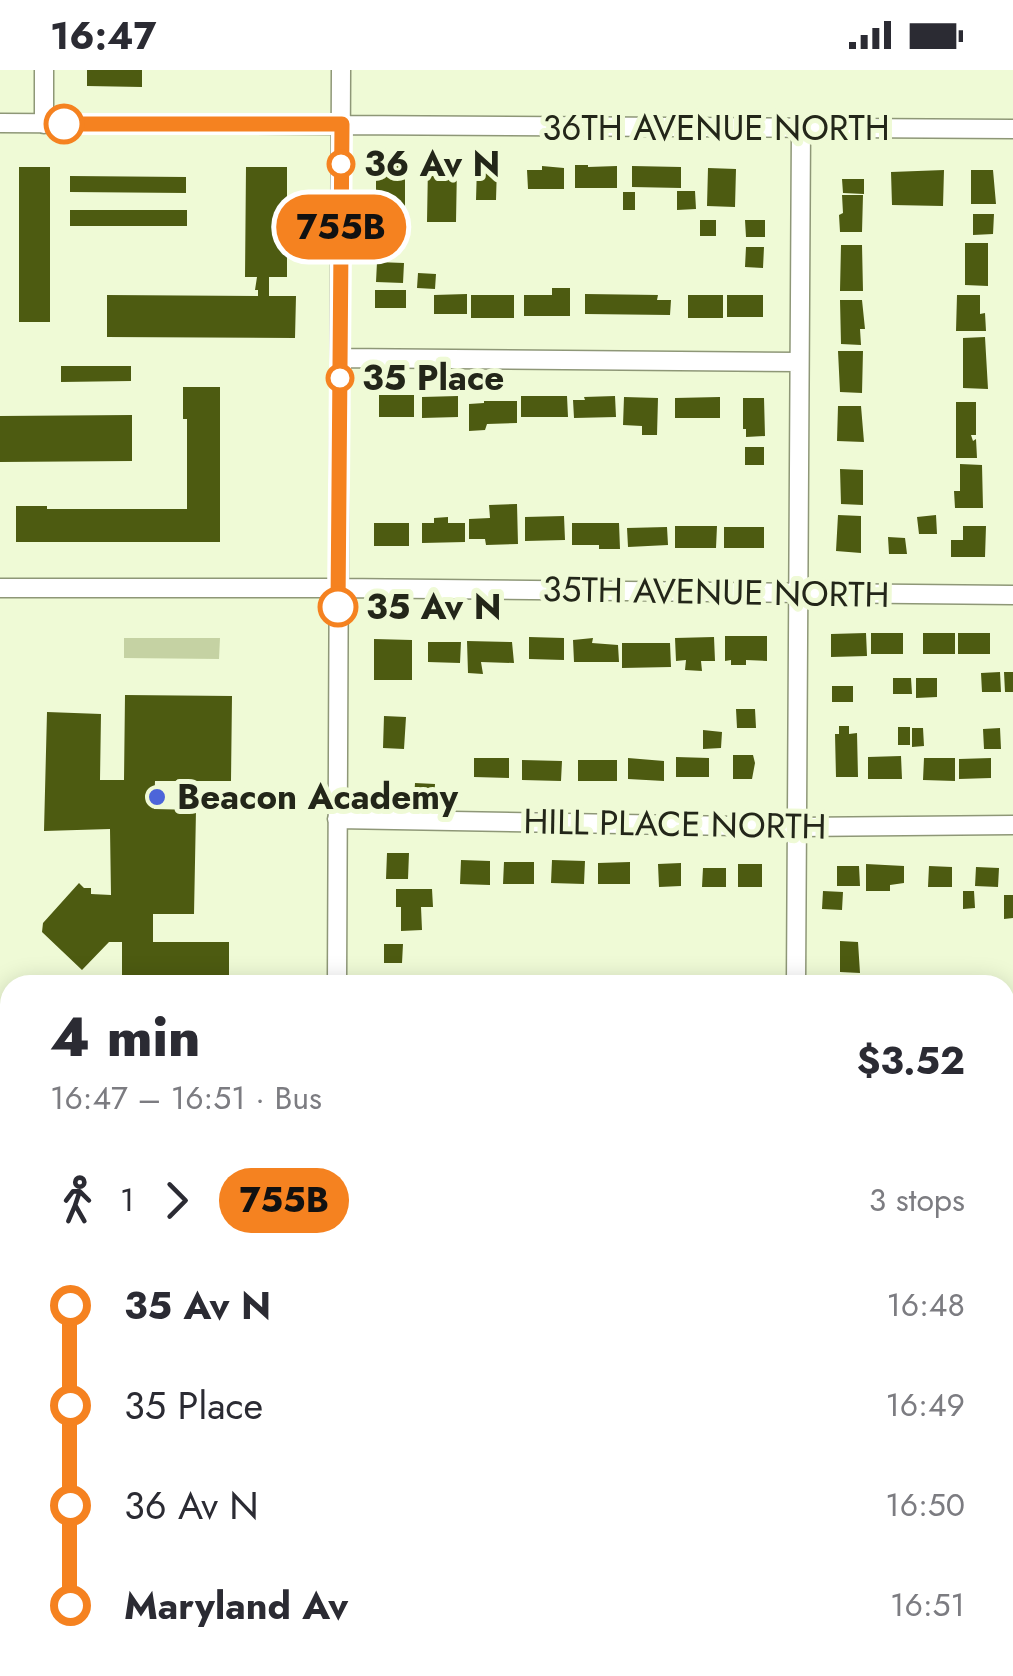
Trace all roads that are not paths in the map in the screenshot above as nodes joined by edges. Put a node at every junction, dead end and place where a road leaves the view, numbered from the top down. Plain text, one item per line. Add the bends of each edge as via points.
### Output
1 (44, 70) edge
2 (341, 70) edge
3 (0, 123) edge
4 (44, 124) junction
5 (342, 124) junction
6 (801, 128) junction
7 (1013, 129) edge
8 (340, 358) junction
9 (800, 362) junction
10 (0, 588) edge
11 (338, 588) junction
12 (798, 594) junction
13 (1013, 595) edge
14 (337, 819) junction
15 (1013, 825) edge
16 (796, 826) junction
17 (337, 975) edge
18 (796, 975) edge

1 - 4 street
2 - 5 street
3 - 4 street, 36TH AVENUE NORTH
4 - 5 street, 36TH AVENUE NORTH
5 - 6 street, 36TH AVENUE NORTH
5 - 8 street
6 - 7 street, 36TH AVENUE NORTH
6 - 9 street
8 - 9 street
8 - 11 street
9 - 12 street
10 - 11 street, 35TH AVENUE NORTH
11 - 12 street, 35TH AVENUE NORTH
11 - 14 street
12 - 13 street, 35TH AVENUE NORTH
12 - 16 street
14 - 16 street, HILL PLACE NORTH
14 - 17 street
15 - 16 street, HILL PLACE NORTH
16 - 18 street

